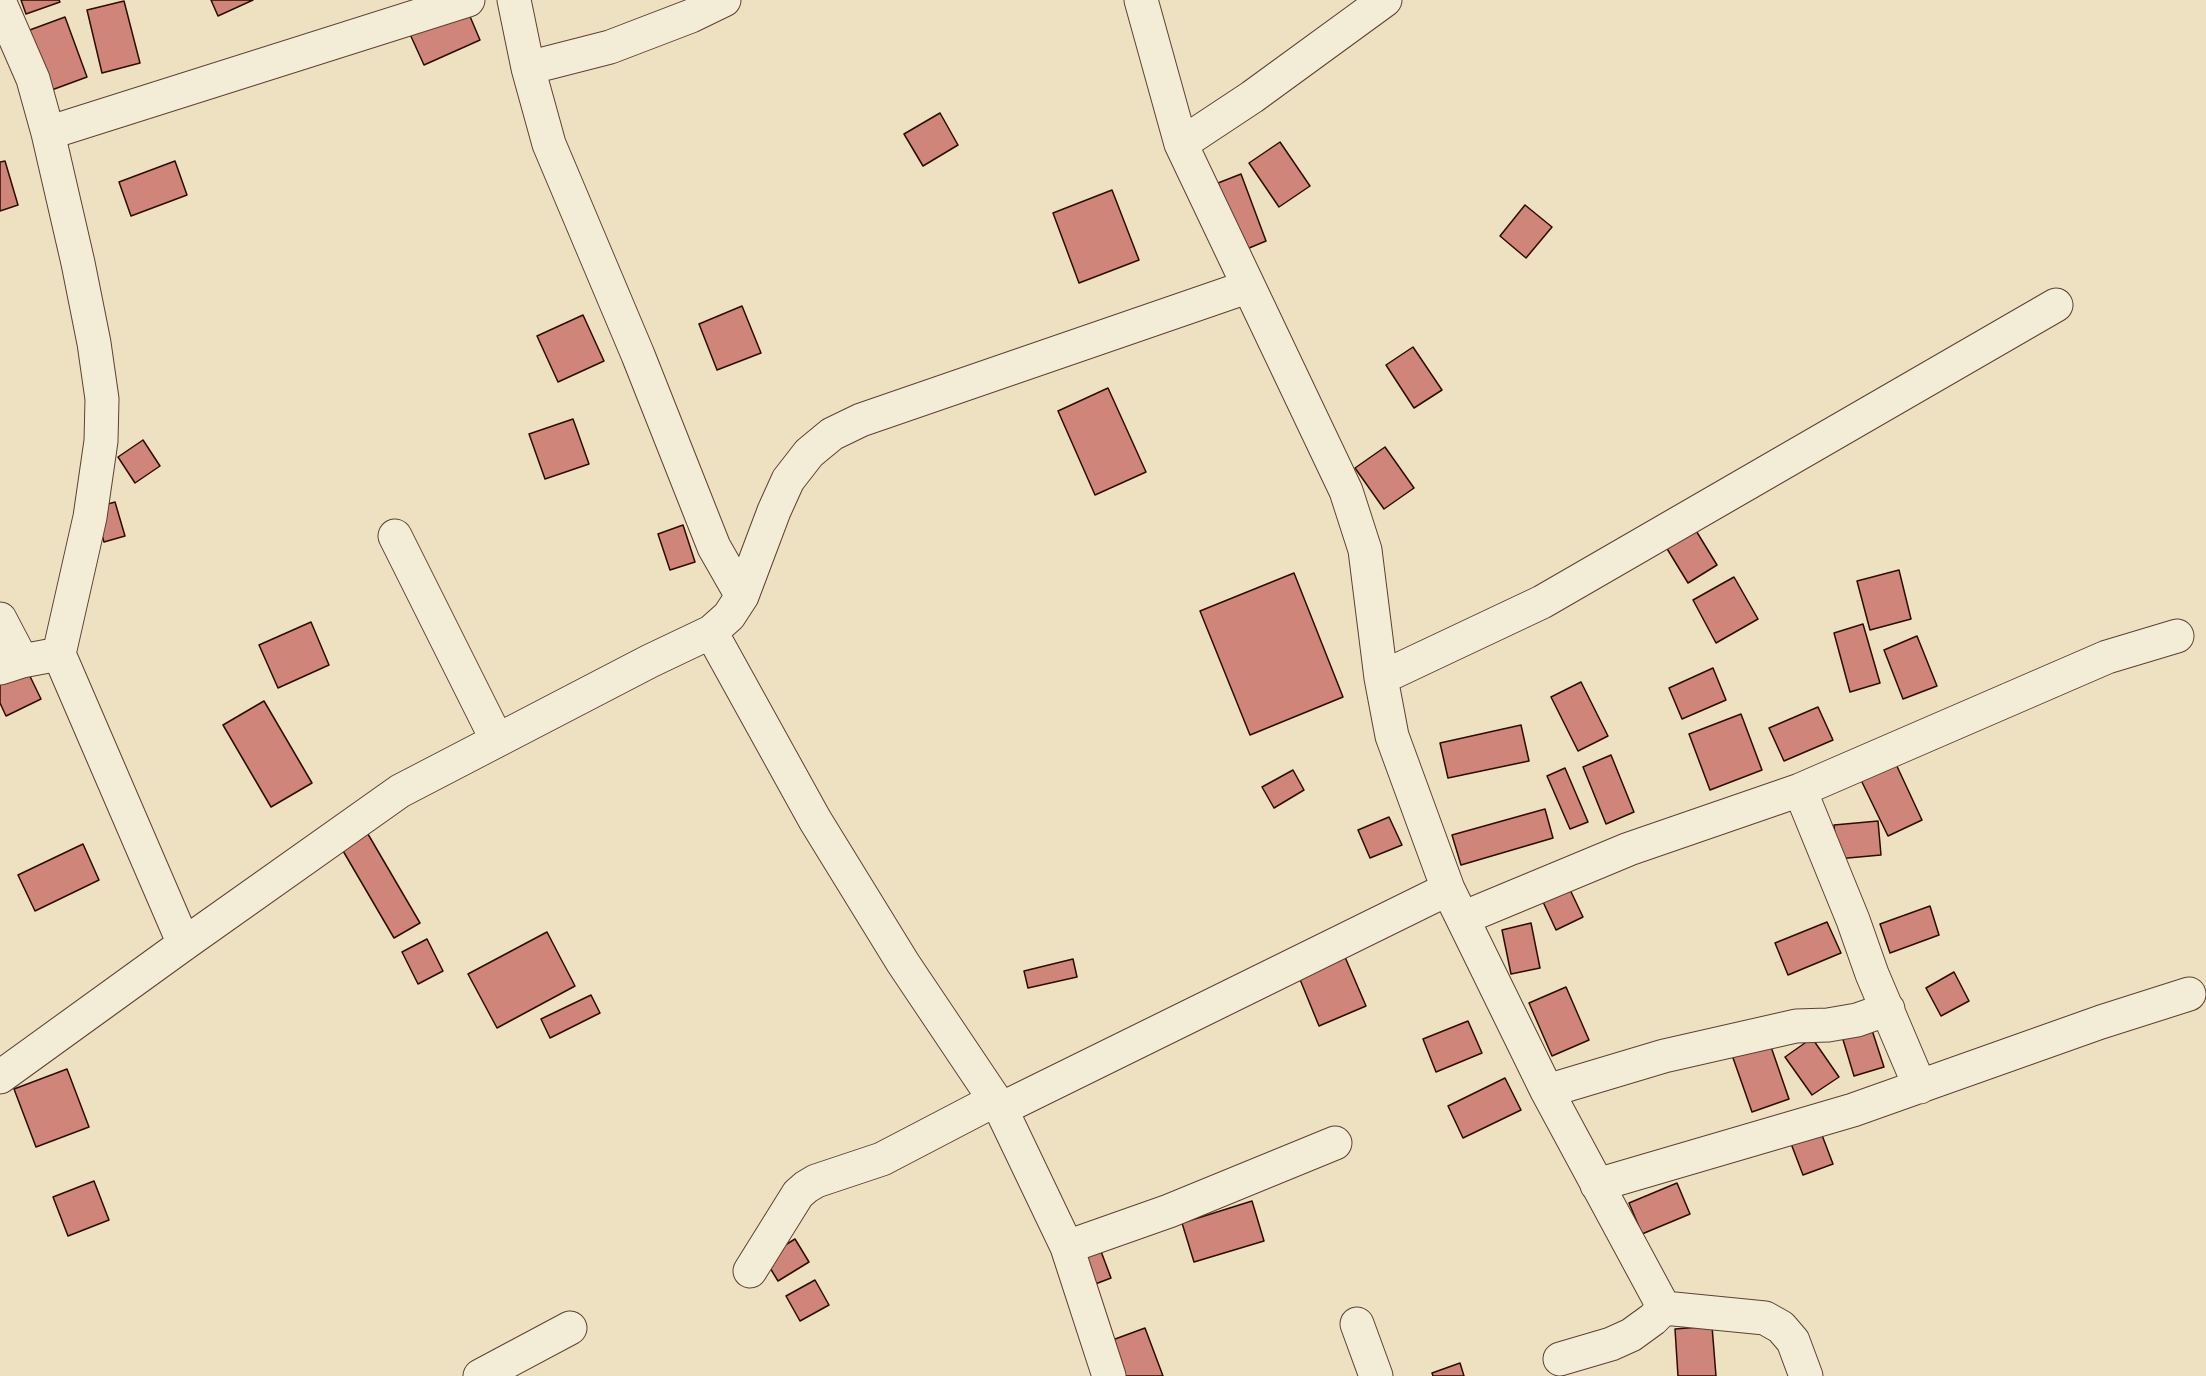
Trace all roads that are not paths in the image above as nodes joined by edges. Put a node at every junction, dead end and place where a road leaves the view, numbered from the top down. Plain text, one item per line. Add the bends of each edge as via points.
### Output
1 (468, 0) edge
2 (514, 0) edge
3 (724, 0) edge
4 (1141, 0) edge
5 (1385, 0) edge
6 (0, 3) edge
7 (528, 68) junction
8 (48, 133) junction
9 (1181, 144) junction
10 (1247, 287) junction
11 (2056, 305) dead end
12 (395, 536) dead end
13 (742, 597) junction
14 (0, 619) edge
15 (711, 632) junction
16 (2177, 636) dead end
17 (59, 654) junction
18 (11, 664) edge
19 (1381, 678) junction
20 (497, 741) junction
21 (1800, 790) junction
22 (1448, 889) junction
23 (1463, 918) junction
24 (183, 944) junction
25 (2189, 994) dead end
26 (1888, 1009) junction
27 (0, 1077) edge
28 (1920, 1087) junction
29 (1547, 1091) junction
30 (998, 1104) junction
31 (1335, 1143) dead end
32 (1597, 1185) junction
33 (1067, 1247) junction
34 (750, 1271) dead end
35 (1664, 1308) junction
36 (1358, 1324) dead end
37 (570, 1328) dead end
38 (1560, 1359) dead end
39 (480, 1376) edge
40 (1109, 1376) edge
41 (1376, 1376) edge
42 (1806, 1376) edge

1 - 8 street
2 - 7 street
3 - 7 street via 610,47
4 - 9 street
5 - 9 street
6 - 8 street via 33,79
7 - 13 street via 549,144 714,547
8 - 17 street via 94,343 102,399 101,441 90,517
9 - 10 street
10 - 13 street via 861,420 832,434 809,453 788,480
10 - 19 street via 1346,491 1365,550
11 - 19 street via 1542,602
12 - 20 street
13 - 15 street
14 - 18 street
15 - 20 street
15 - 30 street via 815,820 903,963
16 - 21 street via 2108,657
17 - 18 street
17 - 24 street
19 - 22 street via 1392,736
20 - 24 street via 400,791
21 - 23 street via 1629,849
21 - 26 street
22 - 23 street
22 - 30 street
23 - 29 street
24 - 27 street
25 - 28 street
26 - 28 street
26 - 29 street via 1857,1020 1828,1026 1796,1026 1664,1056
28 - 32 street
29 - 32 street
30 - 33 street
30 - 34 street via 882,1159 806,1187
31 - 33 street via 1169,1211
32 - 35 street
33 - 40 street
35 - 38 street via 1631,1335
35 - 42 street via 1766,1318 1793,1341
36 - 41 street
37 - 39 street

